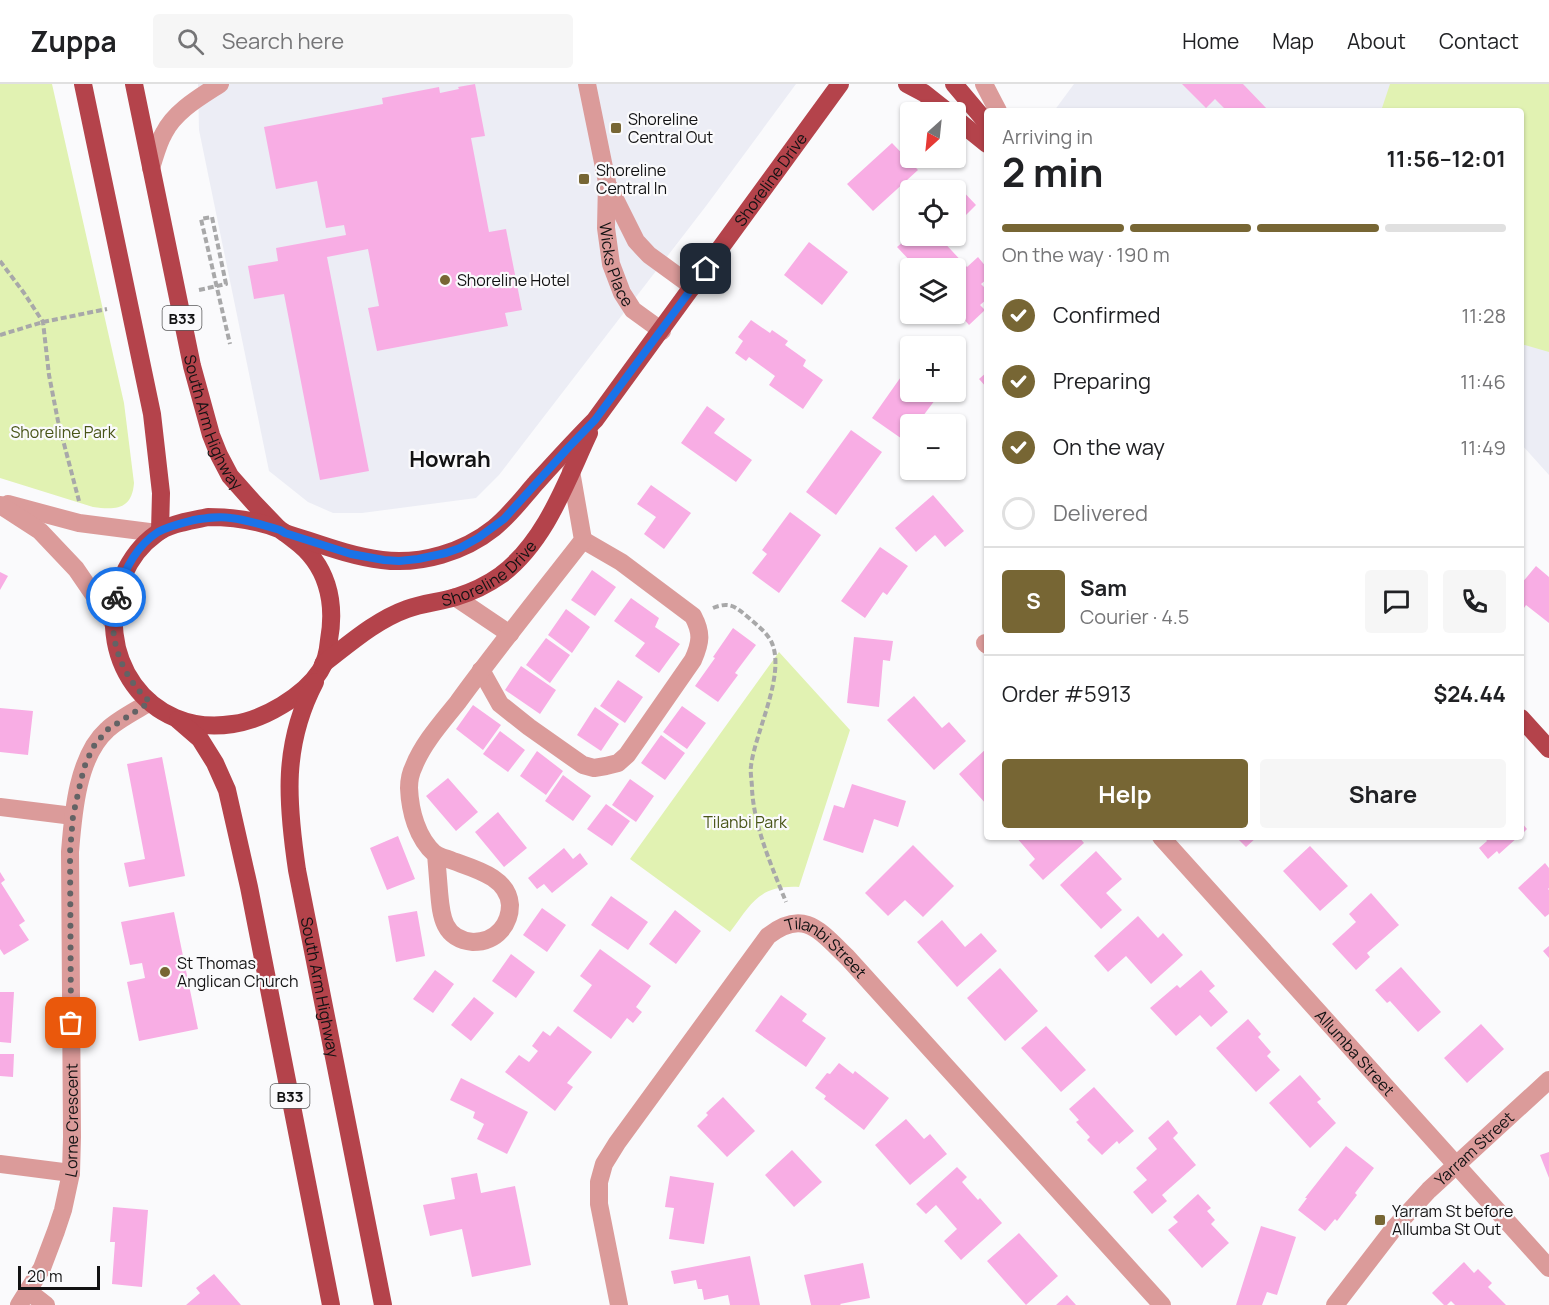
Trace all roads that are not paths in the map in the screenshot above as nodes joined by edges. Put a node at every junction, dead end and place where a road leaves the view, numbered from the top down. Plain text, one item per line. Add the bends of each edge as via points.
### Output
1 (83, 84) edge
2 (134, 84) edge
3 (220, 84) edge
4 (587, 84) edge
5 (856, 84) edge
6 (907, 84) edge
7 (954, 84) edge
8 (984, 84) edge
9 (837, 88) edge
10 (935, 102) edge
11 (996, 108) edge
12 (984, 119) edge
13 (966, 127) edge
14 (984, 142) edge
15 (151, 168) junction
16 (607, 182) junction
17 (693, 286) junction
18 (662, 331) junction
19 (595, 420) junction
20 (571, 471) junction
21 (0, 504) edge
22 (159, 532) junction
23 (283, 532) junction
24 (583, 540) junction
25 (455, 597) junction
26 (113, 623) junction
27 (510, 634) junction
28 (321, 668) junction
29 (481, 670) junction
30 (150, 702) junction
31 (176, 718) junction
32 (1524, 721) edge
33 (1549, 749) edge
34 (0, 807) edge
35 (73, 816) junction
36 (1164, 840) edge
37 (436, 855) junction
38 (1549, 1080) edge
39 (0, 1164) edge
40 (1456, 1165) junction
41 (71, 1173) junction
42 (1549, 1268) edge
43 (24, 1298) edge
44 (46, 1305) edge
45 (331, 1305) edge
46 (383, 1305) edge
47 (619, 1305) edge
48 (1162, 1305) edge
49 (1335, 1305) edge

1 - 22 main road via 152,414 161,493
2 - 15 main road, South Arm Highway / B33
3 - 15 street via 180,113 164,132
4 - 16 street, Wicks Place
5 - 9 main road
6 - 10 main road
7 - 12 main road
8 - 11 street
9 - 17 main road, Shoreline Drive
13 - 14 main road
15 - 23 main road, South Arm Highway / B33 via 192,366 211,435 230,476
16 - 17 street, Wicks Place via 636,241
16 - 18 street, Wicks Place via 606,228 611,264 633,310
17 - 18 main road, Shoreline Drive
18 - 19 main road, Shoreline Drive
19 - 20 main road, Shoreline Drive
19 - 23 main road, Shoreline Drive via 504,519 453,550 418,559 384,560 351,554
20 - 24 street
20 - 25 main road, Shoreline Drive via 545,523 517,561 486,584
21 - 22 street via 79,523
21 - 26 street via 40,531 76,569
22 - 23 main road, Shoreline Drive via 183,522 218,517 246,520
22 - 26 main road, B33 via 126,569
23 - 28 main road, B33 via 301,545 326,579 331,597 331,634
24 - 27 street
24 - 29 street via 621,562 693,616 699,627 693,660 627,755 606,766 583,765 500,704
25 - 27 street
25 - 28 main road, Shoreline Drive via 392,616
26 - 30 main road, B33 via 121,663 138,692
27 - 29 street
28 - 31 main road, Shoreline Drive via 301,691 251,720 214,726
28 - 46 main road, South Arm Highway / B33 via 304,705 293,745 290,823
29 - 37 street via 413,766 410,805 423,838
30 - 31 main road, B33
30 - 35 street, Lorne Crescent via 107,730 94,746 86,762
31 - 45 main road, B33 via 200,739 227,790
32 - 33 main road
34 - 35 street
35 - 41 street, Lorne Crescent
36 - 40 street, Allumba Street
37 - 37 street via 499,882 510,902 510,913 500,932 480,942 460,938 450,931 440,910
38 - 40 street, Yarram Street
39 - 41 street
40 - 42 street, Allumba Street
40 - 49 street, Yarram Street via 1395,1227
41 - 43 street, Lorne Crescent via 56,1231 42,1268
43 - 44 street
47 - 48 street, Tilanbi Street via 599,1204 604,1164 768,936 779,927 794,924 809,924 847,957

